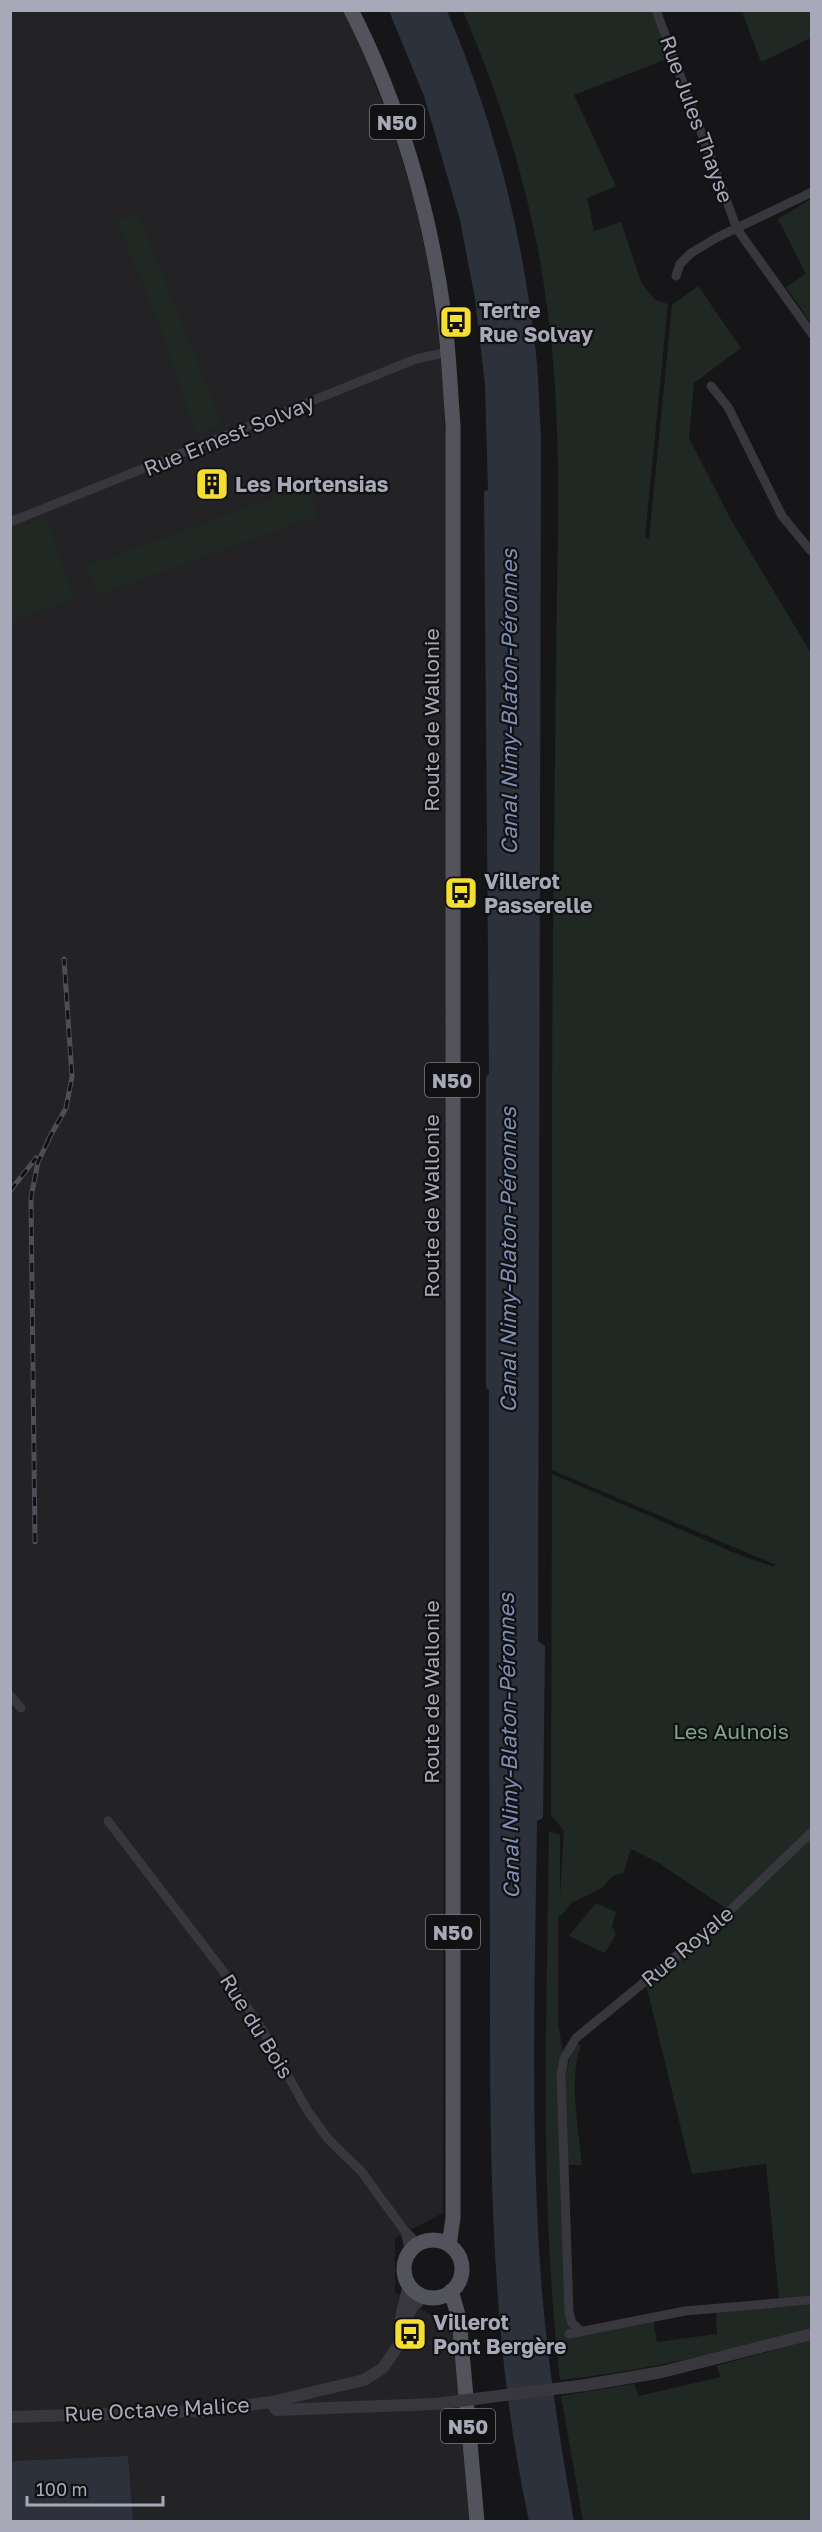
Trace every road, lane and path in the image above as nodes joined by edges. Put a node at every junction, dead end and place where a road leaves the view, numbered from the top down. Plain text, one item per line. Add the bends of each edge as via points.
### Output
1 (351, 10) edge
2 (656, 10) edge
3 (812, 192) edge
4 (737, 229) junction
5 (676, 276) dead end
6 (812, 334) edge
7 (448, 352) junction
8 (711, 386) dead end
9 (10, 522) edge
10 (811, 552) edge
11 (10, 1695) edge
12 (21, 1708) dead end
13 (108, 1821) dead end
14 (812, 1832) edge
15 (452, 2201) junction
16 (420, 2245) junction
17 (449, 2245) junction
18 (409, 2285) junction
19 (451, 2291) junction
20 (427, 2297) junction
21 (812, 2300) edge
22 (403, 2325) junction
23 (460, 2330) junction
24 (581, 2331) junction
25 (569, 2334) dead end
26 (812, 2334) edge
27 (271, 2402) junction
28 (10, 2416) edge
29 (477, 2522) edge

1 - 7 main road, Route de Wallonie / N50 via 403,139 421,200
2 - 4 street, Rue Jules Thayse
3 - 4 street
4 - 5 street via 691,253 680,264
4 - 6 street, Rue Jules Thayse
7 - 9 street, Rue Ernest Solvay via 416,359
7 - 15 main road, Route de Wallonie / N50 via 453,425
8 - 10 street via 729,407 782,516
11 - 12 street
13 - 16 street, Rue du Bois via 224,1971 329,2140 361,2171 404,2230
14 - 24 street, Rue Royale via 718,1921 576,2038 564,2058 561,2075 569,2312 572,2323
15 - 16 main road via 442,2229
15 - 17 main road, Route de Wallonie
16 - 17 main road
16 - 18 main road via 404,2271
17 - 19 main road via 462,2266 458,2283
18 - 20 main road
18 - 22 street
19 - 20 main road
19 - 23 main road
20 - 22 street via 413,2306
20 - 23 main road via 448,2308
21 - 24 street via 685,2311
22 - 27 street via 400,2343 376,2374 343,2386
23 - 29 main road, N50
24 - 25 street
26 - 27 street, Rue Octave Malice, bridge via 662,2372 435,2404 276,2410
27 - 28 street, Rue Octave Malice via 203,2411

